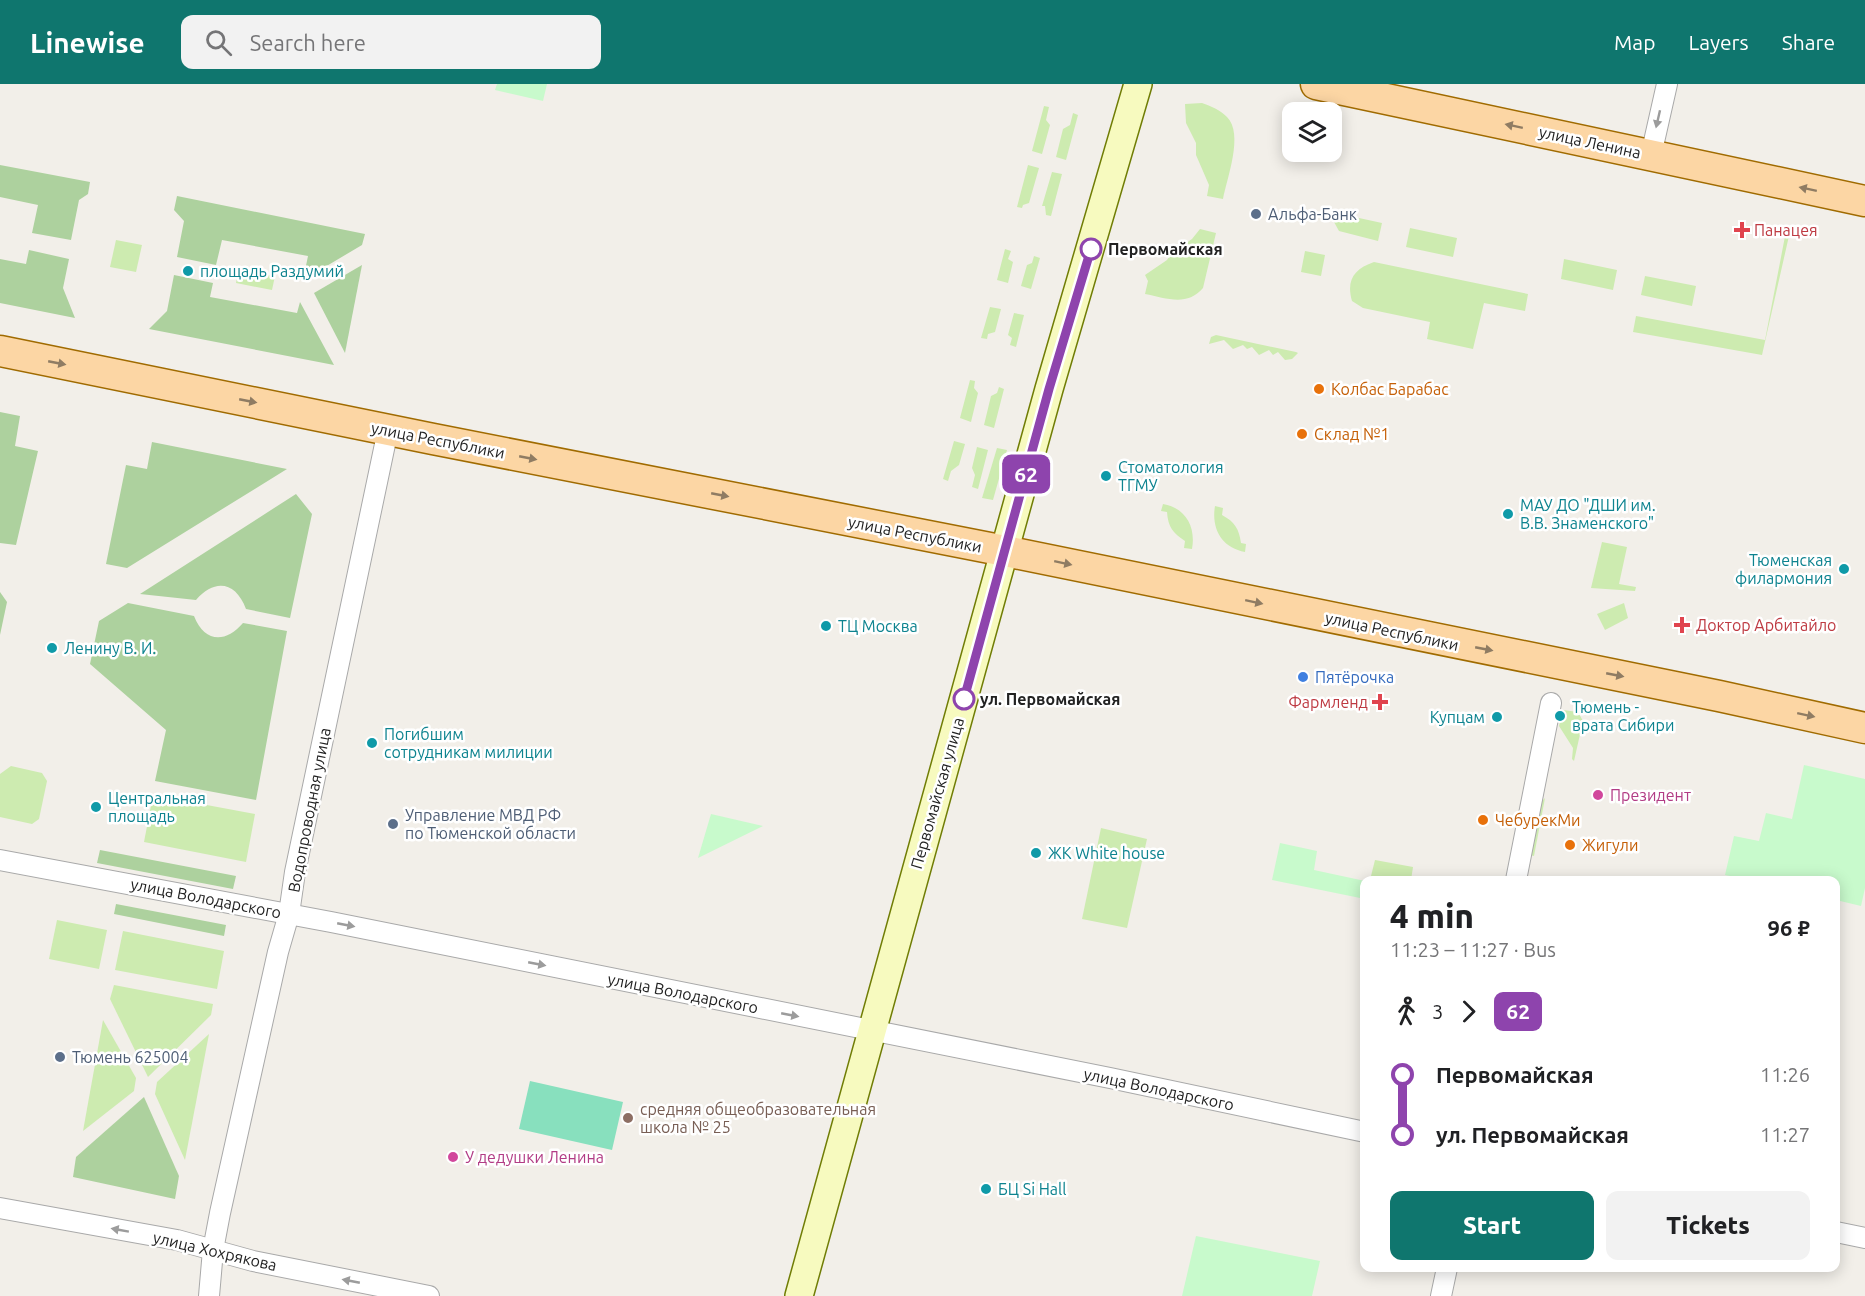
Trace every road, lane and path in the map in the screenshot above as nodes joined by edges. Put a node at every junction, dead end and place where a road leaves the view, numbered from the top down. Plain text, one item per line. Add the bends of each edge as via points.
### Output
1 (1138, 84) edge
2 (1316, 84) edge
3 (1667, 84) edge
4 (1651, 155) junction
5 (1865, 201) edge
6 (0, 351) edge
7 (388, 430) junction
8 (1005, 551) junction
9 (1551, 703) dead end
10 (1865, 728) edge
11 (0, 860) edge
12 (1517, 876) edge
13 (289, 914) junction
14 (870, 1031) junction
15 (1360, 1131) edge
16 (0, 1208) edge
17 (1840, 1234) edge
18 (1865, 1238) edge
19 (213, 1250) junction
20 (1446, 1272) edge
21 (209, 1296) edge
22 (429, 1296) edge
23 (799, 1296) edge
24 (1441, 1296) edge

1 - 8 street, Первомайская улица
4 -> 2 main road, улица Ленина
3 -> 4 street
5 -> 4 main road, улица Ленина
6 -> 7 main road, улица Республики
7 -> 8 main road, улица Республики
7 - 13 street, Водопроводная улица
8 -> 10 main road, улица Республики
8 - 14 street, Первомайская улица
9 - 12 street
11 - 13 street, улица Володарского
13 -> 14 street, улица Володарского
13 - 19 street, Водопроводная улица
14 - 15 street, улица Володарского
14 - 23 street, Первомайская улица
19 -> 16 street, улица Хохрякова
17 - 18 street
19 - 21 street, Водопроводная улица
22 -> 19 street, улица Хохрякова
20 - 24 street

